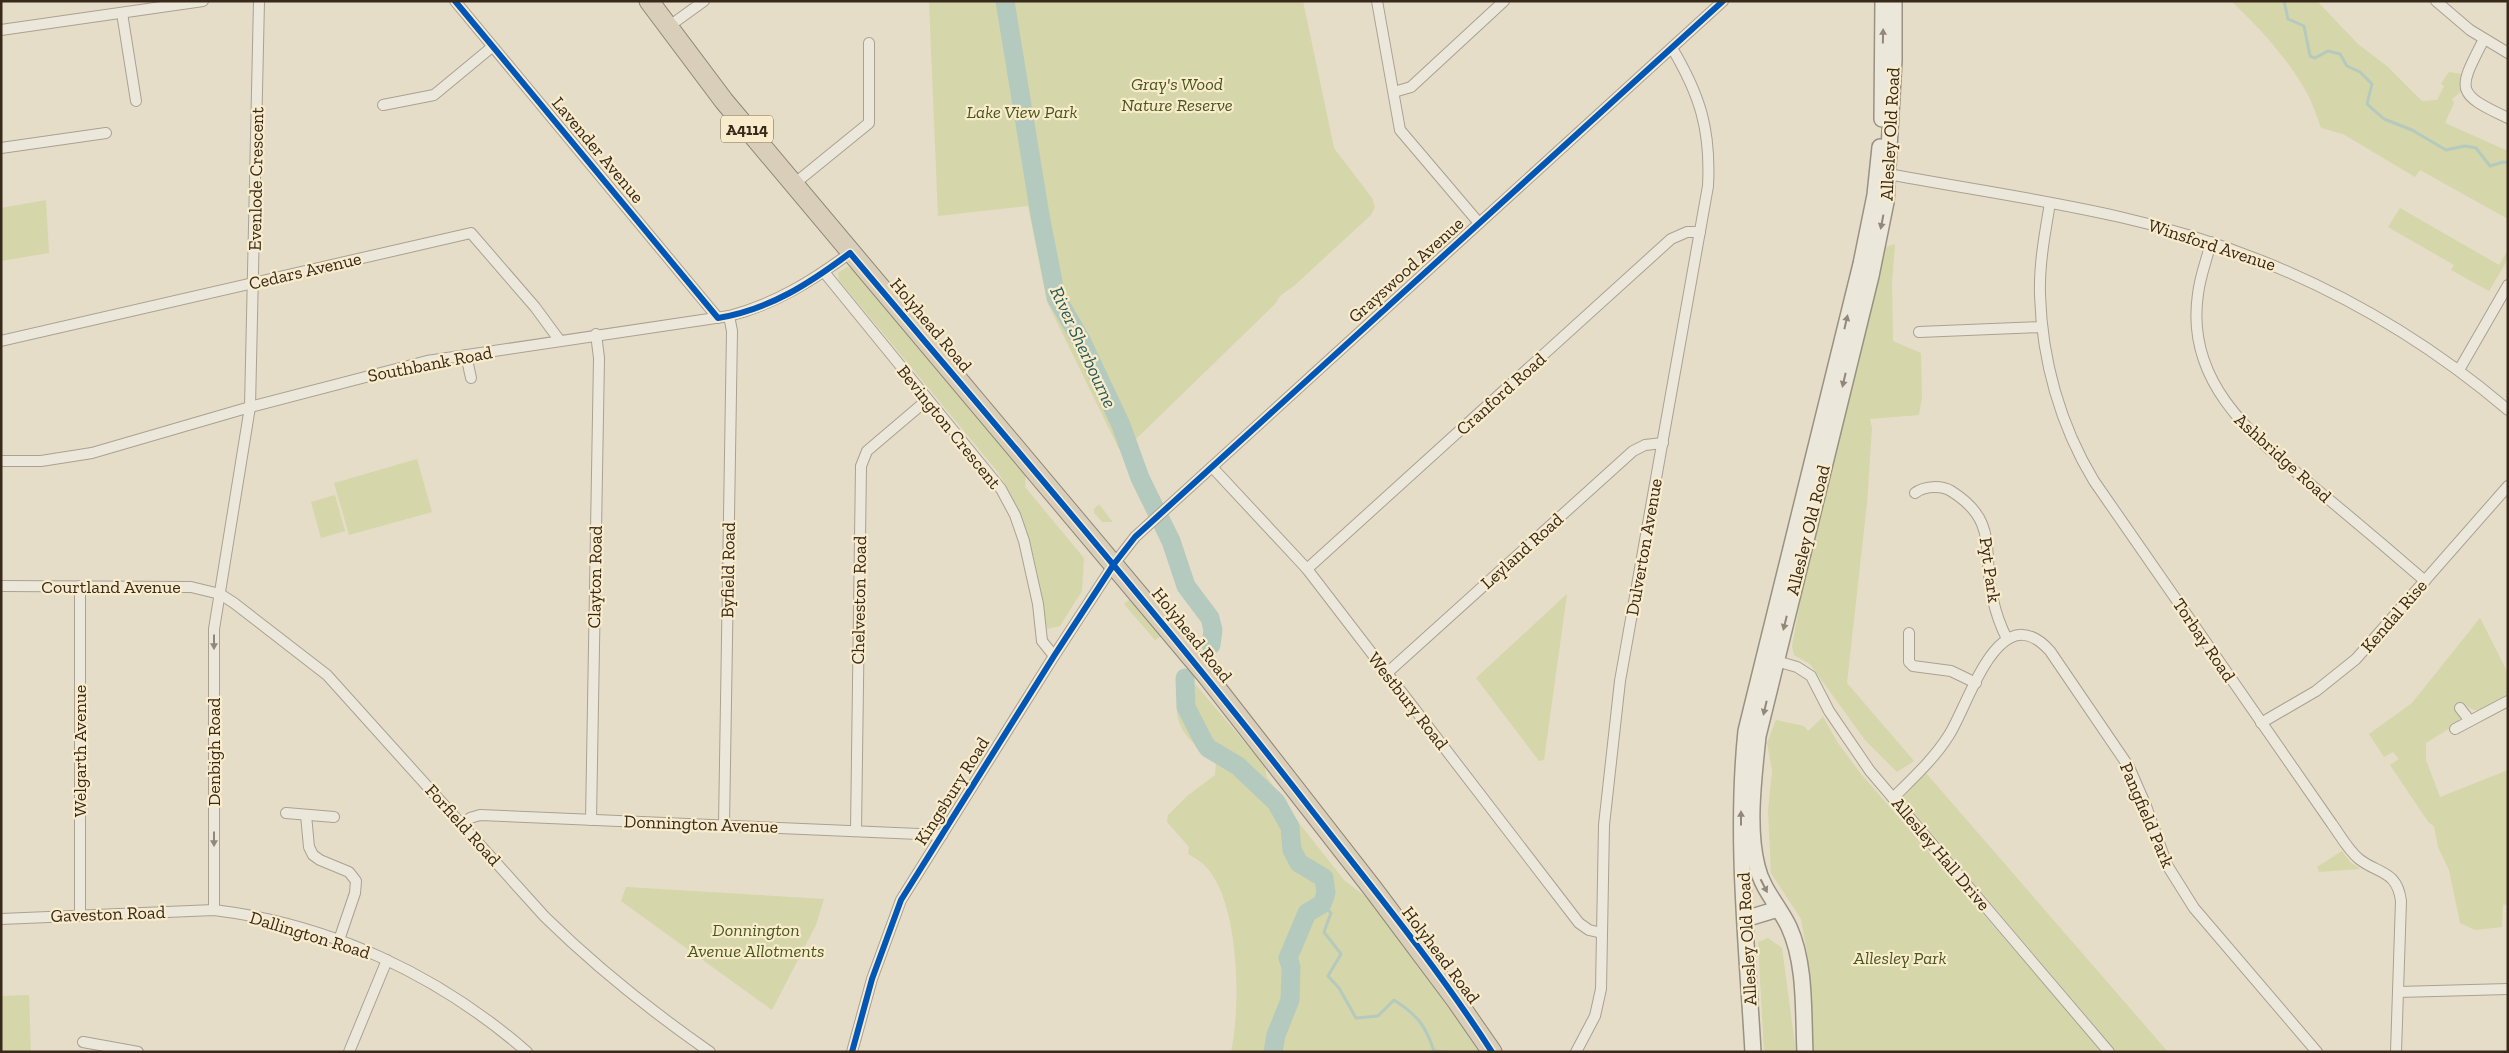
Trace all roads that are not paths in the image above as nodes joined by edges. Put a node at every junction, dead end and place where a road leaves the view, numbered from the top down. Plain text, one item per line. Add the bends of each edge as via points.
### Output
1 (203, 1) edge
2 (259, 1) edge
3 (455, 1) edge
4 (649, 1) edge
5 (704, 1) edge
6 (1377, 1) edge
7 (1504, 1) edge
8 (1723, 1) edge
9 (1883, 1) edge
10 (1894, 1) edge
11 (2436, 1) edge
12 (122, 13) junction
13 (668, 27) junction
14 (1, 30) edge
15 (2484, 39) junction
16 (869, 43) dead end
17 (492, 47) junction
18 (1672, 48) junction
19 (2508, 53) edge
20 (1394, 92) junction
21 (136, 101) dead end
22 (383, 105) dead end
23 (2508, 118) edge
24 (106, 133) dead end
25 (1, 148) edge
26 (1884, 173) junction
27 (794, 184) junction
28 (2050, 203) junction
29 (1479, 224) junction
30 (1700, 232) junction
31 (2211, 242) junction
32 (850, 253) junction
33 (824, 272) junction
34 (253, 283) junction
35 (2508, 285) edge
36 (723, 317) junction
37 (2042, 327) junction
38 (1919, 332) dead end
39 (596, 334) junction
40 (1, 341) edge
41 (560, 341) junction
42 (466, 355) junction
43 (2458, 370) junction
44 (471, 378) dead end
45 (927, 400) junction
46 (250, 407) junction
47 (2508, 410) edge
48 (1826, 431) junction
49 (1663, 442) junction
50 (1, 461) edge
51 (1212, 467) junction
52 (2508, 486) edge
53 (1915, 493) dead end
54 (1114, 564) junction
55 (1307, 569) junction
56 (2425, 581) junction
57 (1, 586) edge
58 (80, 586) junction
59 (220, 594) junction
60 (1909, 633) dead end
61 (2007, 639) junction
62 (1054, 656) junction
63 (1776, 661) junction
64 (1387, 673) junction
65 (1976, 683) junction
66 (2508, 701) edge
67 (2460, 708) dead end
68 (2470, 721) junction
69 (2262, 723) junction
70 (2455, 729) dead end
71 (1893, 798) junction
72 (286, 813) dead end
73 (306, 815) junction
74 (334, 816) dead end
75 (591, 820) junction
76 (462, 825) junction
77 (724, 825) junction
78 (856, 830) junction
79 (942, 835) junction
80 (1778, 909) junction
81 (214, 910) junction
82 (80, 915) junction
83 (1, 919) edge
84 (1745, 919) junction
85 (1602, 933) junction
86 (339, 940) junction
87 (387, 960) junction
88 (2508, 989) edge
89 (2398, 992) junction
90 (83, 1042) dead end
91 (138, 1052) edge
92 (349, 1052) edge
93 (526, 1052) edge
94 (710, 1052) edge
95 (852, 1052) edge
96 (1492, 1052) edge
97 (1576, 1052) edge
98 (1753, 1052) edge
99 (1805, 1052) edge
100 (2109, 1052) edge
101 (2317, 1052) edge
102 (2396, 1052) edge

1 - 12 street
2 - 34 street, Evenlode Crescent
3 - 17 street, Lavender Avenue
4 - 13 highway, Holyhead Road / A4114
5 - 13 street
6 - 20 street
7 - 20 street via 1411,87
8 - 18 street, Grayswood Avenue
26 -> 9 main road, Allesley Old Road
10 - 26 main road, Allesley Old Road
11 - 15 street
12 - 14 street
12 - 21 street
13 - 27 highway, Holyhead Road / A4114 via 724,101
15 - 19 street
15 - 23 street via 2465,86 2477,104
16 - 27 street via 869,123
17 - 22 street via 434,95
17 - 36 street, Lavender Avenue
18 - 29 street, Grayswood Avenue
18 - 30 street, Dulverton Avenue via 1697,95 1708,138 1708,186
20 - 29 street via 1404,137
24 - 25 street
26 - 28 street, Winsford Avenue
26 - 48 main road, Allesley Old Road via 1886,202 1879,241
27 - 32 highway, Holyhead Road / A4114
28 - 31 street, Winsford Avenue via 2120,217
28 - 37 street, Torbay Road via 2040,277
29 - 51 street, Grayswood Avenue
30 - 49 street, Dulverton Avenue
30 - 55 street, Cranford Road via 1687,232 1671,240
31 - 43 street, Winsford Avenue via 2273,264 2335,293 2395,327
31 - 56 street, Ashbridge Road via 2198,294 2197,316 2201,346 2217,390 2250,432
32 - 33 street, Southbank Road
32 - 54 highway, Holyhead Road / A4114
33 - 36 street, Southbank Road via 774,301
33 - 45 street, Bevington Crescent
34 - 40 street, Cedars Avenue
34 - 41 street, Cedars Avenue via 471,233
34 - 46 street, Evenlode Crescent
35 - 43 street
36 - 39 street, Southbank Road
36 - 77 street, Byfield Road via 732,331
37 - 38 street
37 - 69 street, Torbay Road via 2058,403 2084,464
39 - 41 street, Southbank Road
39 - 75 street, Clayton Road via 599,358
41 - 42 street, Southbank Road
42 - 44 street
42 - 46 street, Southbank Road via 426,361
43 - 47 street, Winsford Avenue
45 - 62 street, Bevington Crescent via 985,467 1015,515 1030,564 1042,641
45 - 78 street, Chelveston Road via 867,451 860,466
46 - 50 street, Southbank Road via 92,453 41,461
46 - 59 street, Evenlode Crescent
48 -> 63 main road, Allesley Old Road
84 -> 48 main road, Allesley Old Road via 1741,799 1746,731
49 - 64 street, Leyland Road via 1633,450
49 - 85 street, Dulverton Avenue via 1612,742 1604,825
51 - 54 street, Grayswood Avenue via 1135,537
51 - 55 street, Westbury Road
52 - 56 street, Kendal Rise
53 - 61 street, Pyt Park via 1924,488 1946,488 1977,512 1986,534 1992,598
54 - 62 street, Kingsbury Road
54 - 96 highway, Holyhead Road / A4114 via 1207,676 1385,904
55 - 64 street, Westbury Road
56 - 69 street, Kendal Rise via 2356,659 2316,691
57 - 58 street, Courtland Avenue
58 - 59 street, Courtland Avenue via 190,587
58 - 82 street, Welgarth Avenue
59 - 76 street, Forfield Road via 326,676
59 -> 81 street, Denbigh Road via 214,629
60 - 65 street via 1909,662 1914,666 1952,671
61 - 65 street via 1992,651
61 - 101 street, Pangfield Park via 2030,637 2050,651 2129,767 2178,885
62 - 79 street, Kingsbury Road
63 - 71 street, Allesley Hall Drive via 1797,667 1811,676 1845,736
63 -> 80 main road, Allesley Old Road via 1758,736 1753,800 1756,864
64 - 85 street, Westbury Road via 1579,923
65 - 71 street via 1939,751
66 - 68 street
67 - 68 street
68 - 70 street
69 - 89 street, Torbay Road via 2355,855 2388,875 2399,888
71 - 100 street, Allesley Hall Drive
72 - 73 street
73 - 74 street
73 - 86 street via 309,847 313,855 349,872 356,882
75 - 76 street, Donnington Avenue via 480,815
75 - 77 street, Donnington Avenue
76 - 94 street, Forfield Road via 577,948 627,991
77 - 78 street, Donnington Avenue
78 - 79 street, Donnington Avenue
79 - 95 street, Kingsbury Road via 896,911 872,979
80 - 84 main road
80 - 99 main road, Allesley Old Road via 1789,928 1799,962
81 - 82 street, Gaveston Road
81 - 86 street, Dallington Road via 245,914
82 - 83 street, Gaveston Road
84 - 98 main road, Allesley Old Road
85 - 97 street, Dulverton Avenue via 1598,1005
86 - 87 street, Dallington Road
87 - 92 street
87 - 93 street, Dallington Road via 432,983 486,1018
88 - 89 street
89 - 102 street, Torbay Road
90 - 91 street

